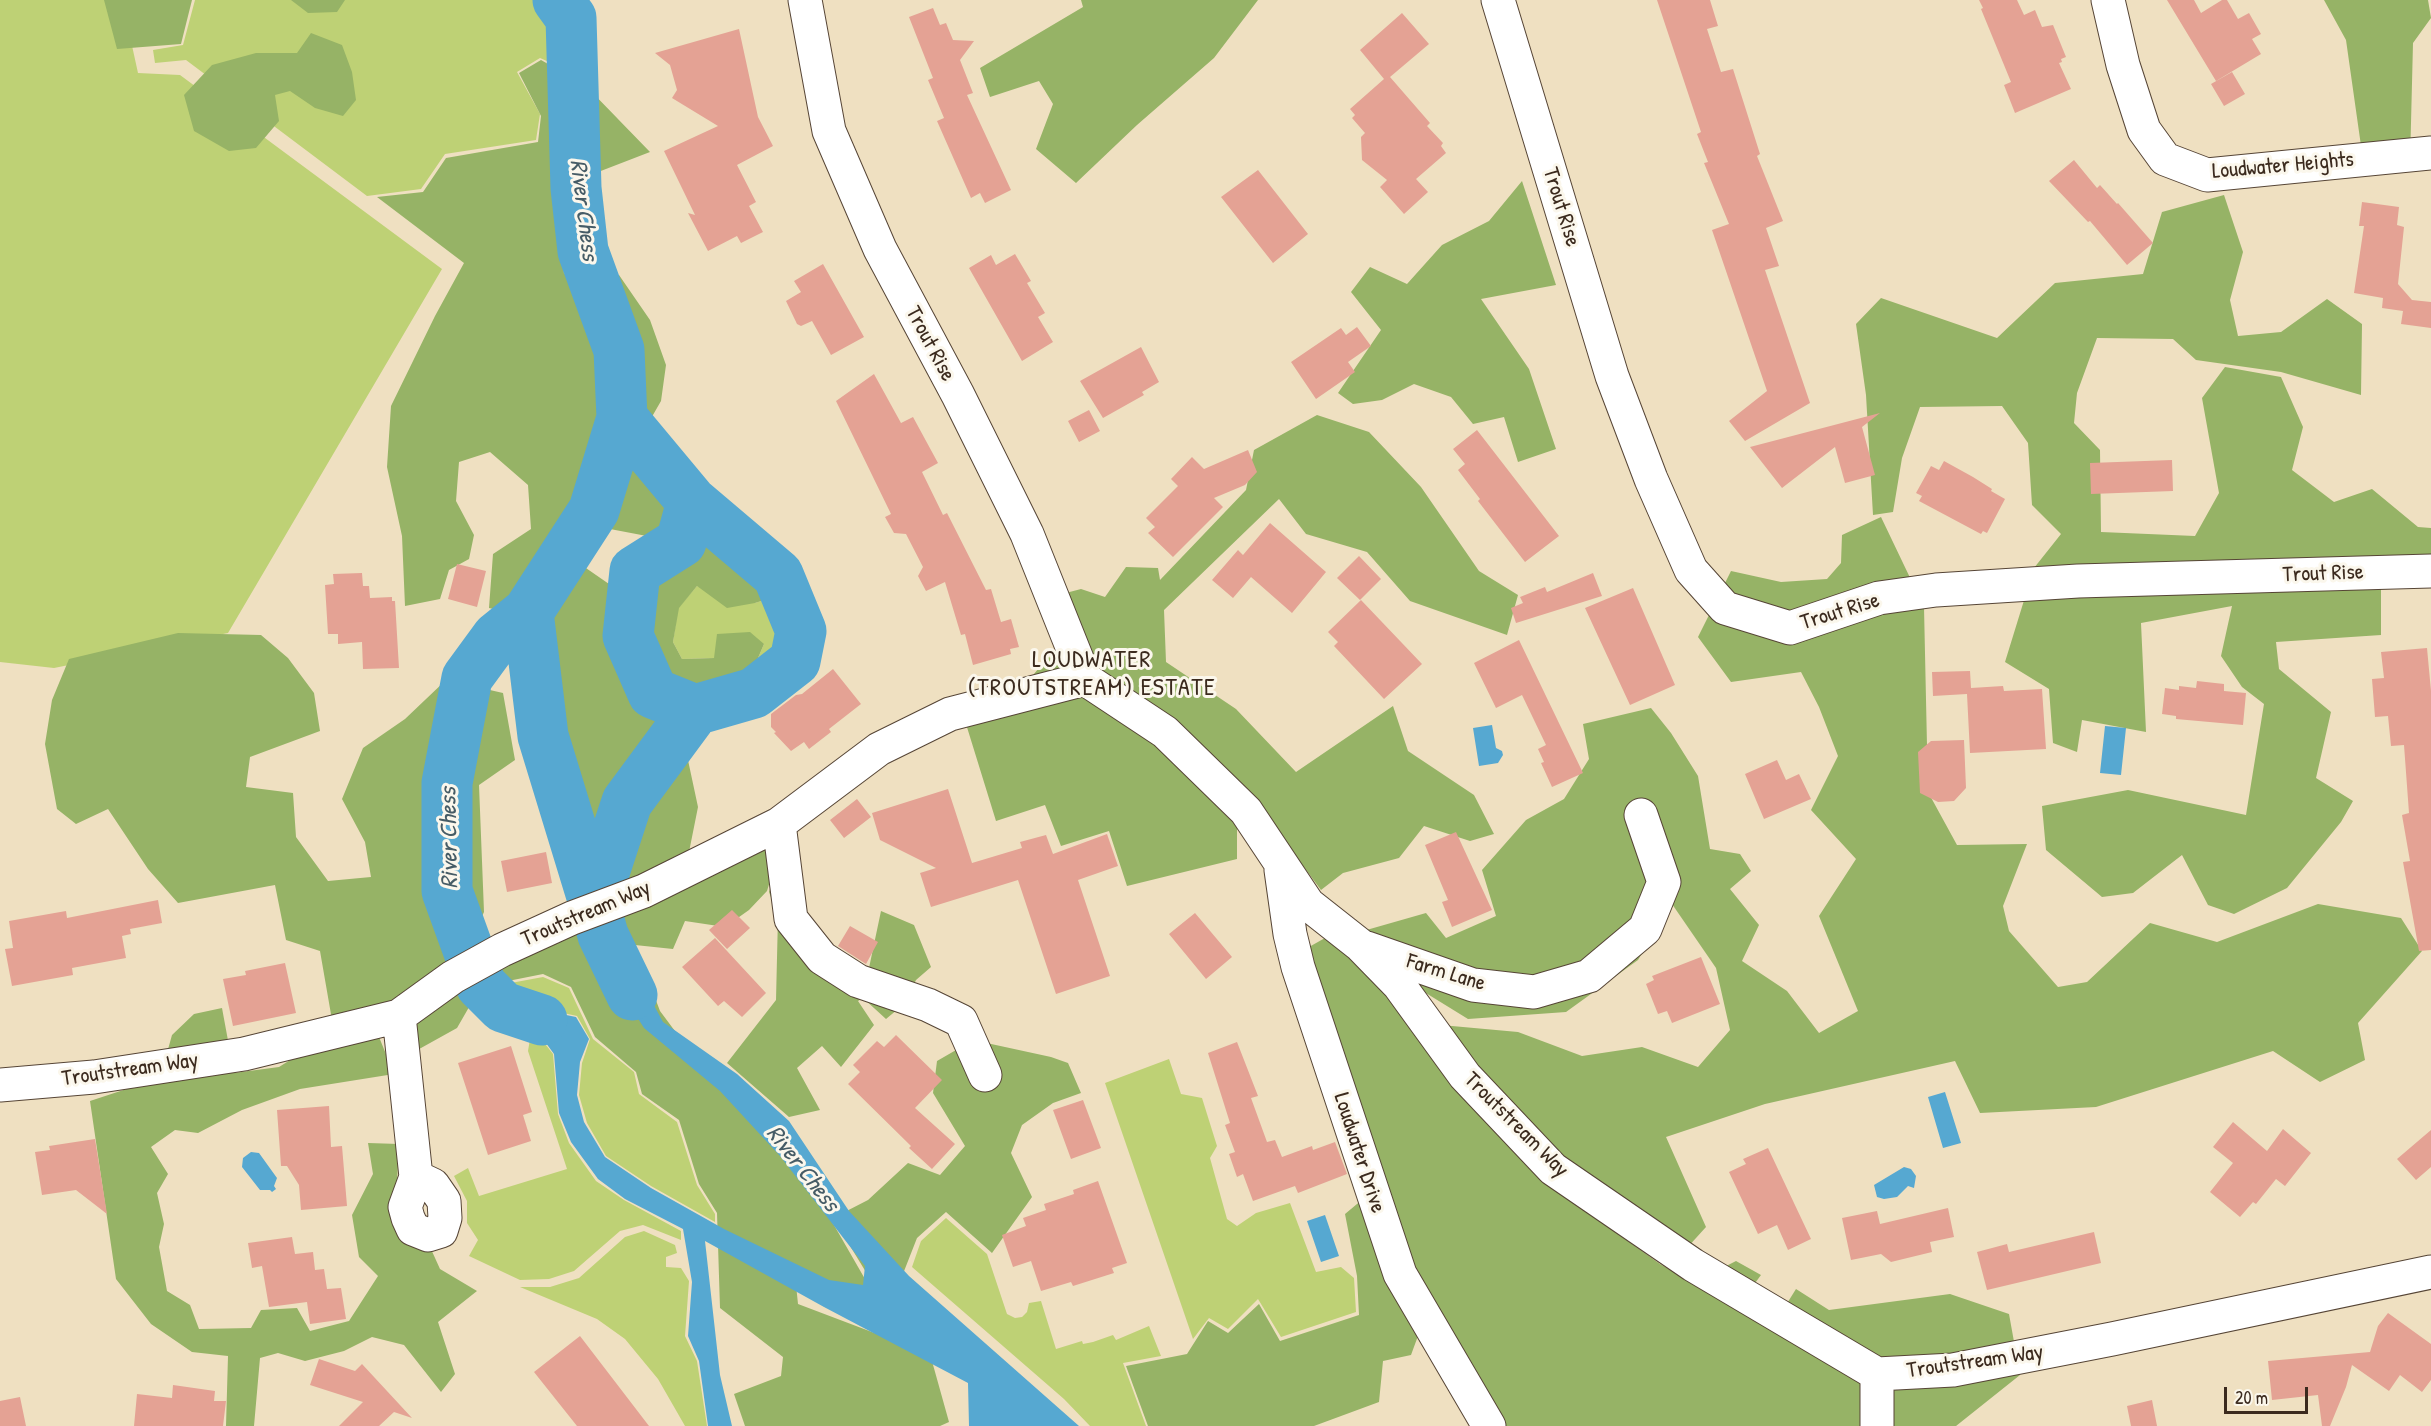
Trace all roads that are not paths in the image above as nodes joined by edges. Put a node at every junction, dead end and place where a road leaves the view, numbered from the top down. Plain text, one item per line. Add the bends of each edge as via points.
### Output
1 (805, 0) edge
2 (1498, 0) edge
3 (2108, 0) edge
4 (2431, 153) edge
5 (2431, 571) edge
6 (1085, 678) junction
7 (1641, 815) dead end
8 (780, 824) junction
9 (1279, 860) junction
10 (1360, 945) junction
11 (399, 1016) junction
12 (985, 1075) dead end
13 (0, 1085) edge
14 (416, 1177) dead end
15 (2431, 1272) edge
16 (1877, 1374) junction
17 (1489, 1426) edge
18 (1877, 1426) edge

1 - 6 street, Trout Rise via 829,131 880,249 1027,534
2 - 5 street, Trout Rise via 1612,376 1691,570 1725,608 1790,628 1880,598 1936,590 2089,581
3 - 4 street, Loudwater Heights via 2144,130 2164,159 2207,175
6 - 8 street, Troutstream Way via 950,714 879,749
6 - 9 street, Troutstream Way via 1173,740 1246,811
7 - 10 street, Farm Lane via 1664,882 1645,929 1589,976 1534,992 1473,985
8 - 11 street, Troutstream Way via 644,891 502,950 453,977
8 - 12 street via 791,919 822,958 858,981 961,1021
9 - 10 street, Troutstream Way via 1308,904
9 - 17 street, Loudwater Drive via 1298,967 1400,1274
10 - 16 street, Troutstream Way via 1399,985 1465,1076 1553,1169 1693,1265
11 - 13 street, Troutstream Way via 244,1054 94,1077
11 - 14 street
15 - 16 street, Troutstream Way via 1953,1370
16 - 18 street

